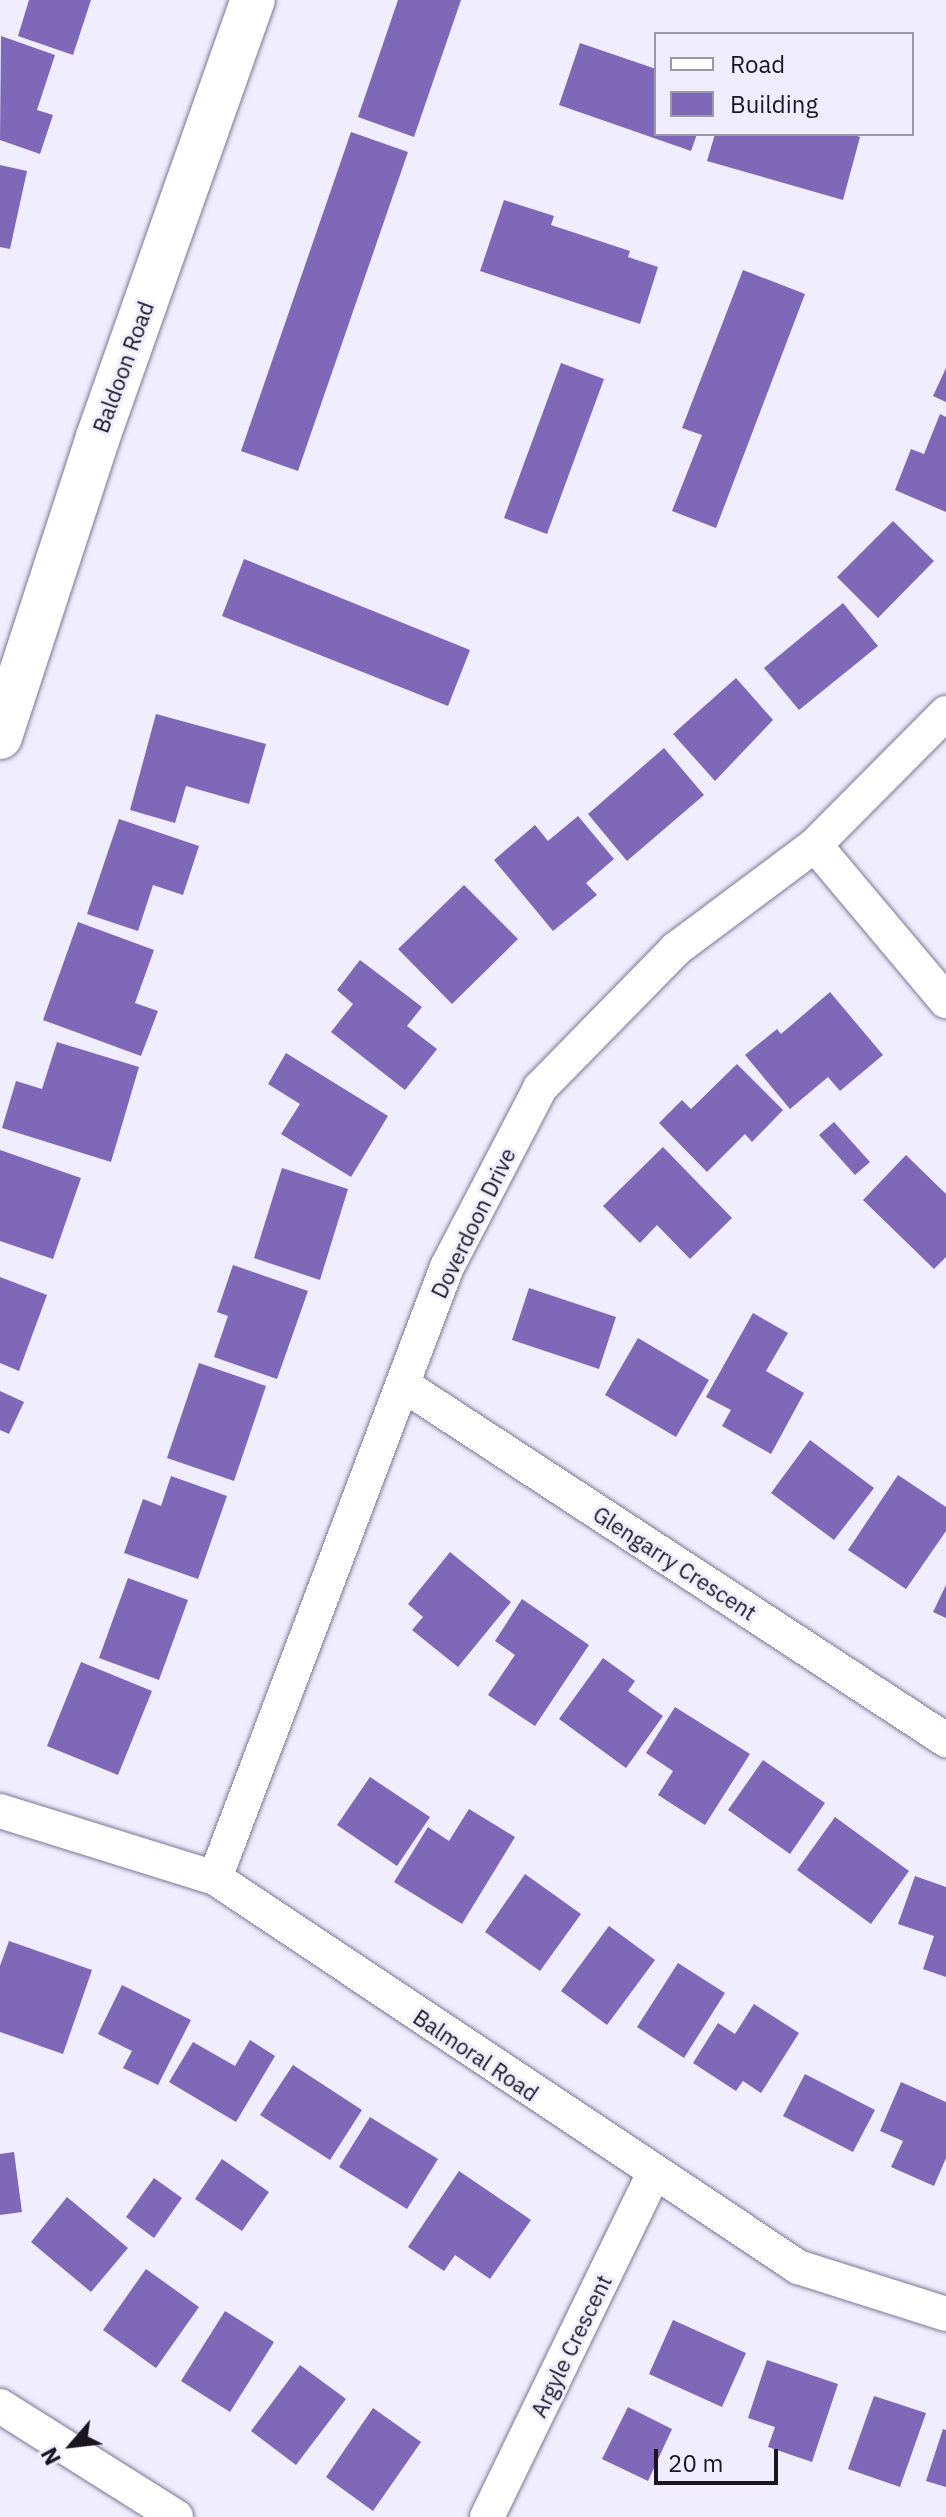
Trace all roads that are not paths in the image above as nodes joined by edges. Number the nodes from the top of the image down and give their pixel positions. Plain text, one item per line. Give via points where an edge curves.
1 (253, 0) edge
2 (946, 713) edge
3 (0, 737) edge
4 (815, 845) junction
5 (946, 1001) edge
6 (405, 1386) junction
7 (946, 1740) edge
8 (0, 1811) edge
9 (215, 1878) junction
10 (653, 2175) junction
11 (946, 2314) edge
12 (0, 2406) edge
13 (176, 2517) edge
14 (487, 2517) edge

1 - 3 street, Baldoon Road via 98,437
2 - 4 street, Doverdoon Drive
4 - 5 street
4 - 6 street, Doverdoon Drive via 676,949 540,1088 447,1267
6 - 7 street, Glengarry Crescent
6 - 9 street, Doverdoon Drive
8 - 9 street, Balmoral Road
9 - 10 street, Balmoral Road
10 - 11 street, Balmoral Road via 798,2267
10 - 14 street, Argyle Crescent
12 - 13 street

